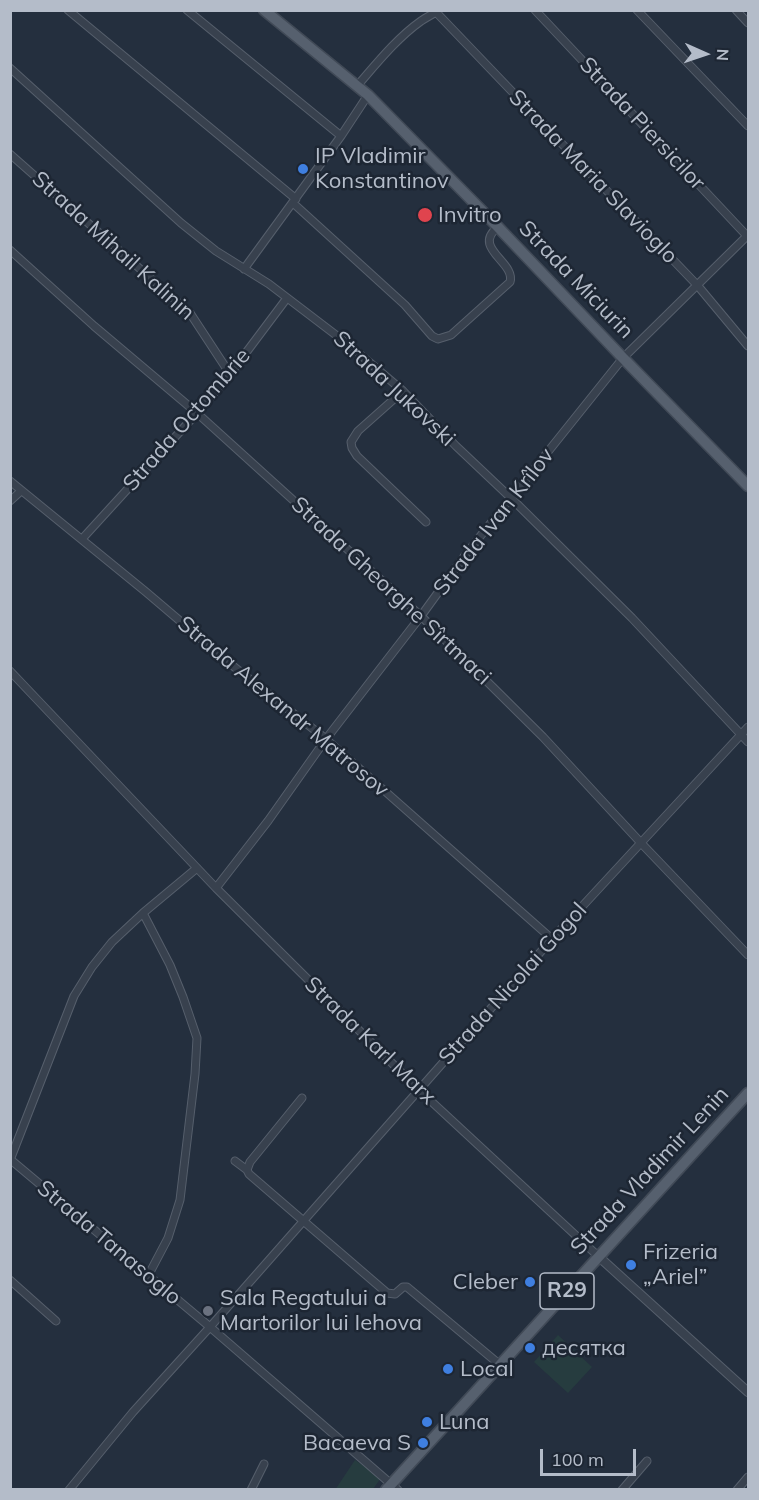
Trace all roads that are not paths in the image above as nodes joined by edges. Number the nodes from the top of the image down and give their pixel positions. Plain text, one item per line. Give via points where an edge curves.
1 (68, 10) edge
2 (187, 10) edge
3 (264, 10) edge
4 (535, 10) edge
5 (637, 10) edge
6 (736, 10) edge
7 (436, 11) edge
8 (748, 23) edge
9 (10, 68) edge
10 (357, 86) junction
11 (368, 95) junction
12 (748, 126) edge
13 (340, 136) junction
14 (10, 154) edge
15 (294, 201) junction
16 (498, 227) junction
17 (748, 236) edge
18 (10, 250) edge
19 (244, 269) junction
20 (698, 286) junction
21 (287, 298) junction
22 (748, 346) edge
23 (624, 358) junction
24 (230, 374) junction
25 (403, 391) junction
26 (198, 413) junction
27 (10, 481) edge
28 (748, 486) edge
29 (21, 491) junction
30 (512, 499) junction
31 (10, 501) edge
32 (426, 522) dead end
33 (82, 539) junction
34 (421, 616) junction
35 (10, 671) edge
36 (748, 727) edge
37 (741, 734) junction
38 (326, 739) junction
39 (748, 742) edge
40 (641, 843) junction
41 (197, 868) junction
42 (216, 888) junction
43 (143, 913) junction
44 (552, 939) junction
45 (748, 955) edge
46 (419, 1090) junction
47 (748, 1092) edge
48 (302, 1098) dead end
49 (11, 1160) edge
50 (235, 1161) dead end
51 (247, 1170) junction
52 (303, 1221) junction
53 (598, 1256) junction
54 (148, 1276) junction
55 (10, 1280) edge
56 (56, 1321) dead end
57 (210, 1328) junction
58 (499, 1364) junction
59 (748, 1392) edge
60 (647, 1461) dead end
61 (264, 1464) dead end
62 (748, 1477) edge
63 (392, 1487) edge
64 (69, 1490) edge
65 (251, 1490) edge
66 (622, 1490) edge
67 (737, 1490) edge

1 - 15 street
2 - 13 street
3 - 10 main road, Strada Miciurin
4 - 17 street, Strada Piersicilor
5 - 12 street
6 - 8 street
7 - 10 street via 411,28
7 - 20 street, Strada Maria Slavioglo
9 - 19 street, Strada Jukovski via 181,223
10 - 11 main road, Strada Miciurin
11 - 13 street
11 - 16 main road, Strada Miciurin
13 - 15 street
14 - 24 street, Strada Mihail Kalinin via 190,313
15 - 16 street via 438,339 451,335 510,282 510,273 490,245 489,237
15 - 19 street
16 - 23 main road, Strada Miciurin
17 - 20 street, Strada Ivan Krîlov
18 - 26 street, Strada Gheorghe Sîrtmaci
19 - 21 street, Strada Jukovski
20 - 22 street, Strada Maria Slavioglo
20 - 23 street, Strada Ivan Krîlov
21 - 24 street, Strada Octombrie
21 - 25 street, Strada Jukovski
23 - 28 main road, Strada Miciurin
23 - 30 street, Strada Ivan Krîlov
24 - 26 street, Strada Octombrie
25 - 30 street, Strada Jukovski
25 - 32 street via 358,431 352,448
26 - 33 street, Strada Octombrie
26 - 34 street, Strada Gheorghe Sîrtmaci
27 - 29 street, Strada Alexandr Matrosov
29 - 31 street
29 - 33 street, Strada Alexandr Matrosov
30 - 34 street, Strada Ivan Krîlov
30 - 37 street, Strada Jukovski
33 - 38 street, Strada Alexandr Matrosov
34 - 38 street, Strada Ivan Krîlov
34 - 40 street, Strada Gheorghe Sîrtmaci via 543,737
35 - 41 street, Strada Karl Marx
36 - 37 street, Strada Nicolai Gogol
37 - 39 street, Strada Jukovski
37 - 40 street, Strada Nicolai Gogol
38 - 42 street, Strada Ivan Krîlov
38 - 44 street, Strada Alexandr Matrosov
40 - 44 street, Strada Nicolai Gogol
40 - 45 street, Strada Gheorghe Sîrtmaci
41 - 42 street, Strada Karl Marx
41 - 43 street
42 - 46 street, Strada Karl Marx
43 - 49 street via 112,942 74,996
43 - 54 street via 170,965 197,1038 180,1200 168,1238
44 - 46 street, Strada Nicolai Gogol
46 - 52 street, Strada Nicolai Gogol
46 - 53 street, Strada Karl Marx
47 - 53 main road, Strada Vladimir Lenin / R29
48 - 51 street
49 - 54 street, Strada Tanasoglo
50 - 51 street
51 - 52 street
52 - 57 street, Strada Nicolai Gogol
52 - 58 street via 387,1293 395,1294 407,1287
53 - 58 main road, Strada Vladimir Lenin / R29
53 - 59 street, Strada Karl Marx
54 - 57 street, Strada Tanasoglo
55 - 56 street
57 - 63 street, Strada Tanasoglo
57 - 64 street, Strada Nicolai Gogol
58 - 63 main road, Strada Vladimir Lenin / R29
60 - 66 street
61 - 65 street
62 - 67 street

